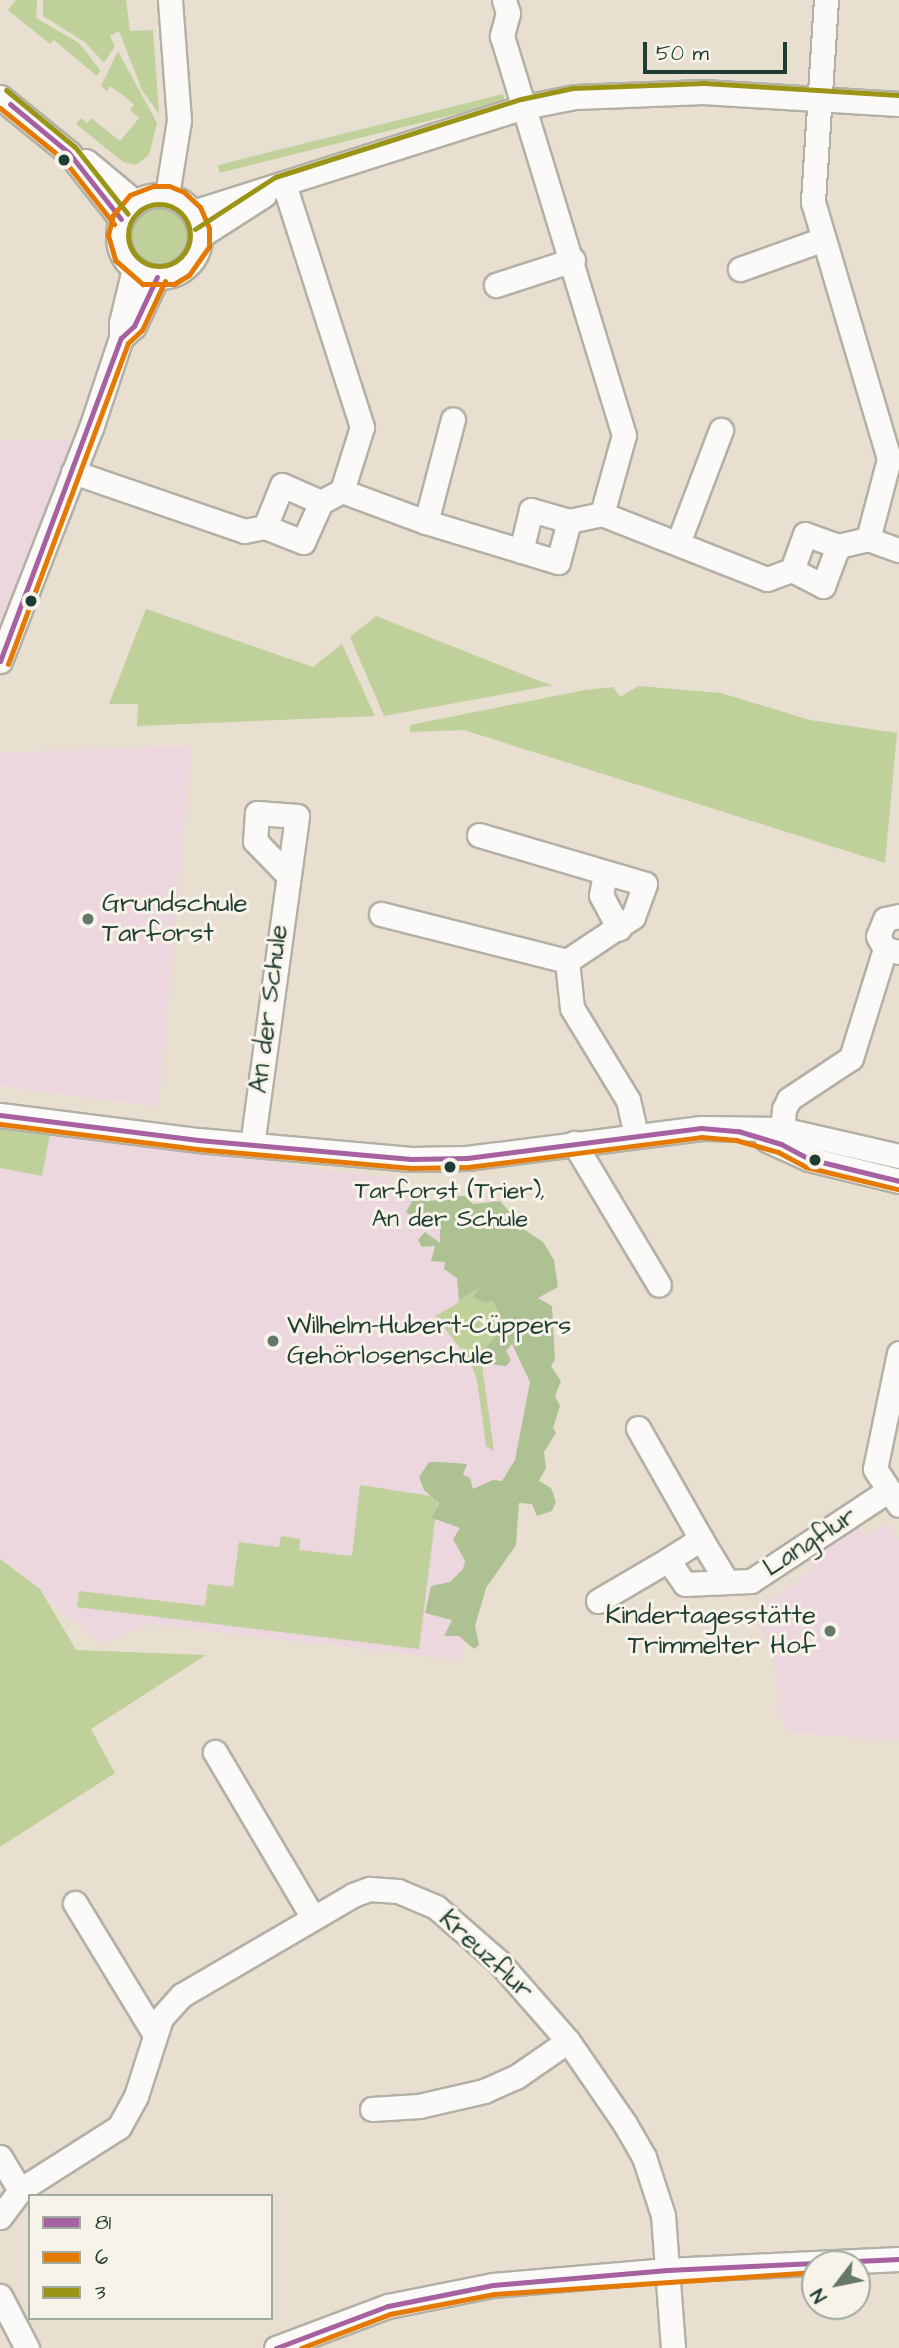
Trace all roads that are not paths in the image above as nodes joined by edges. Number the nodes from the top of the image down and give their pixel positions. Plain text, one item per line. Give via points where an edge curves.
1 (170, 0) edge
2 (504, 0) edge
3 (826, 0) edge
4 (0, 96) edge
5 (820, 99) junction
6 (899, 104) edge
7 (524, 107) junction
8 (281, 185) junction
9 (167, 195) junction
10 (128, 210) junction
11 (193, 212) junction
12 (200, 236) junction
13 (821, 240) junction
14 (573, 260) junction
15 (134, 269) junction
16 (740, 270) dead end
17 (157, 277) junction
18 (496, 285) dead end
19 (121, 338) junction
20 (453, 419) dead end
21 (721, 430) dead end
22 (73, 472) junction
23 (342, 491) junction
24 (321, 502) junction
25 (602, 514) junction
26 (569, 521) junction
27 (426, 522) junction
28 (265, 527) junction
29 (868, 539) junction
30 (678, 542) junction
31 (838, 546) junction
32 (899, 550) edge
33 (521, 551) junction
34 (792, 570) junction
35 (0, 661) edge
36 (479, 835) dead end
37 (286, 873) dead end
38 (606, 873) junction
39 (381, 914) dead end
40 (899, 916) edge
41 (619, 929) junction
42 (892, 950) edge
43 (567, 961) junction
44 (0, 1115) edge
45 (636, 1135) junction
46 (781, 1137) junction
47 (574, 1143) junction
48 (252, 1145) junction
49 (899, 1156) edge
50 (899, 1181) edge
51 (659, 1285) dead end
52 (899, 1353) edge
53 (638, 1428) dead end
54 (894, 1497) edge
55 (701, 1539) junction
56 (668, 1560) junction
57 (727, 1582) junction
58 (598, 1601) dead end
59 (215, 1752) dead end
60 (75, 1903) dead end
61 (312, 1916) junction
62 (154, 2032) junction
63 (568, 2041) junction
64 (372, 2109) dead end
65 (0, 2157) edge
66 (20, 2190) junction
67 (0, 2217) edge
68 (899, 2259) edge
69 (667, 2270) junction
70 (0, 2296) edge
71 (27, 2348) edge
72 (276, 2348) edge
73 (673, 2348) edge

1 - 9 street via 179,120
2 - 7 street via 508,13 502,36
3 - 5 street
4 - 10 street
5 - 6 street
5 - 7 street via 609,92
5 - 13 street via 813,202
7 - 8 street
7 - 14 street
8 - 11 street
8 - 12 street
8 - 23 street via 362,427
9 - 10 street
9 - 11 street
10 - 15 street via 117,237 122,255
11 - 12 street
12 - 17 street via 194,258 184,268
13 - 16 street
13 - 29 street via 889,459
14 - 18 street
14 - 25 street via 624,435
15 - 17 street
15 - 19 street
17 - 19 street via 134,326
19 - 22 street
20 - 27 street
21 - 30 street
22 - 28 street via 244,531
22 - 35 street
23 - 24 street
23 - 27 street
24 - 28 street via 303,542
24 - 28 street via 282,485
25 - 26 street
25 - 30 street
26 - 33 street via 558,562
26 - 33 street via 531,510
27 - 33 street
29 - 31 street
29 - 32 street
30 - 34 street via 766,579
31 - 34 street via 805,534
31 - 34 street via 823,586
36 - 38 street
37 - 48 street, An der Schule
38 - 41 street via 601,895
38 - 41 street via 645,884 634,918
39 - 43 street
40 - 42 street via 881,924 878,936
41 - 43 street
42 - 46 street via 851,1058 789,1099
43 - 45 street via 572,1008 628,1100
44 - 48 street
45 - 46 street via 701,1128
45 - 47 street
46 - 49 street
46 - 50 street via 809,1159
47 - 48 street via 442,1159
47 - 51 street
52 - 54 street, Langflur via 875,1469
53 - 55 street, Langflur
54 - 57 street, Langflur via 751,1581
55 - 56 street
55 - 57 street, Langflur
56 - 57 street, Langflur via 685,1584
56 - 58 street
59 - 61 street
60 - 62 street
61 - 62 street, Kreuzflur via 182,1995
61 - 63 street, Kreuzflur via 369,1889 398,1891 436,1907 491,1954
62 - 66 street, Kreuzflur via 136,2096 119,2127
63 - 64 street via 516,2077 484,2091 419,2106
63 - 69 street, Kreuzflur via 604,2089 644,2157 663,2215
65 - 66 street
66 - 67 street, Kreuzflur
68 - 69 street
69 - 72 street via 536,2280 430,2295 369,2311
69 - 73 street, Kreuzflur
70 - 71 street

